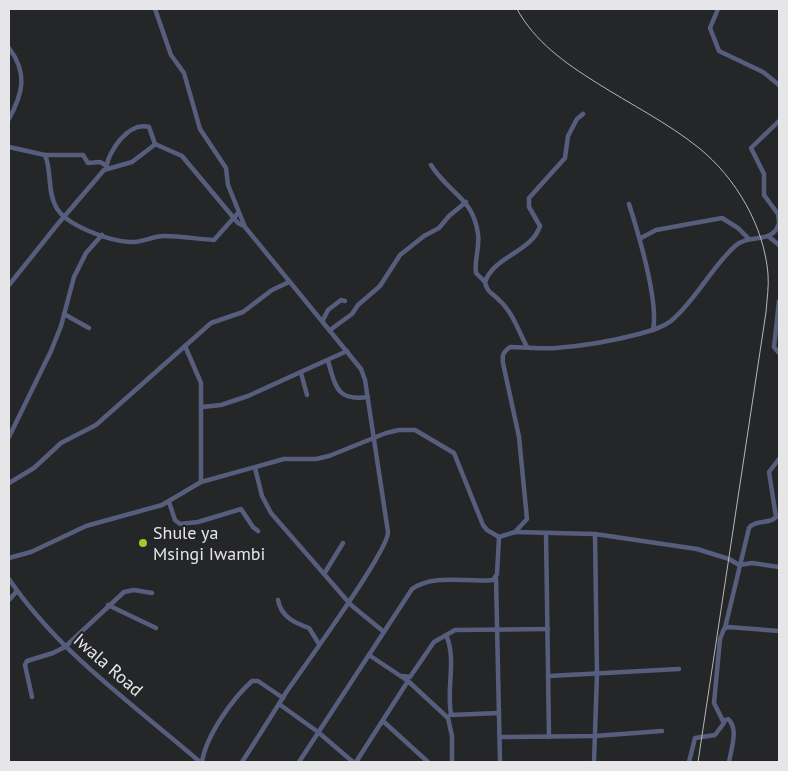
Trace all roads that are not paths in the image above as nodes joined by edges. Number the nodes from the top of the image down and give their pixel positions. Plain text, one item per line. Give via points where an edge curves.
1 (155, 9) edge
2 (718, 9) edge
3 (9, 48) edge
4 (779, 85) edge
5 (583, 114) dead end
6 (9, 119) edge
7 (779, 121) edge
8 (155, 144) junction
9 (9, 147) edge
10 (45, 155) junction
11 (431, 164) dead end
12 (106, 167) junction
13 (466, 202) junction
14 (629, 204) dead end
15 (236, 215) junction
16 (64, 217) junction
17 (779, 222) edge
18 (102, 235) junction
19 (768, 236) junction
20 (641, 238) junction
21 (749, 239) junction
22 (779, 245) edge
23 (288, 282) junction
24 (485, 282) junction
25 (9, 285) edge
26 (345, 301) dead end
27 (779, 301) edge
28 (64, 314) junction
29 (778, 316) edge
30 (323, 320) junction
31 (89, 328) dead end
32 (330, 330) junction
33 (652, 330) junction
34 (185, 346) junction
35 (527, 347) junction
36 (347, 351) junction
37 (779, 353) edge
38 (328, 361) junction
39 (302, 373) junction
40 (307, 395) dead end
41 (368, 397) junction
42 (202, 407) junction
43 (9, 437) edge
44 (373, 439) junction
45 (779, 459) edge
46 (255, 468) junction
47 (201, 482) junction
48 (9, 483) edge
49 (777, 499) edge
50 (169, 502) junction
51 (258, 531) dead end
52 (515, 532) junction
53 (546, 533) junction
54 (595, 534) junction
55 (499, 537) junction
56 (343, 544) dead end
57 (9, 558) edge
58 (739, 565) junction
59 (779, 567) edge
60 (324, 574) junction
61 (496, 578) junction
62 (9, 579) edge
63 (17, 591) junction
64 (152, 593) dead end
65 (9, 600) edge
66 (278, 600) dead end
67 (348, 601) junction
68 (108, 605) junction
69 (156, 628) dead end
70 (498, 628) junction
71 (725, 628) junction
72 (548, 630) junction
73 (779, 631) edge
74 (384, 632) junction
75 (446, 635) junction
76 (319, 644) junction
77 (64, 647) junction
78 (369, 655) junction
79 (679, 669) dead end
80 (597, 674) junction
81 (402, 676) junction
82 (548, 676) junction
83 (408, 681) junction
84 (32, 697) dead end
85 (283, 698) junction
86 (279, 704) junction
87 (499, 713) junction
88 (449, 715) junction
89 (723, 721) junction
90 (384, 722) junction
91 (662, 731) dead end
92 (318, 732) junction
93 (595, 736) junction
94 (500, 737) junction
95 (549, 737) junction
96 (201, 762) edge
97 (242, 762) edge
98 (299, 762) edge
99 (355, 762) edge
100 (428, 762) edge
101 (452, 762) edge
102 (500, 762) edge
103 (594, 762) edge
104 (689, 762) edge
105 (729, 762) edge

1 - 15 street via 171,54 184,73 200,129 226,168
2 - 4 street via 710,28 720,51 762,72
3 - 6 street via 18,61 21,74 20,94
5 - 24 street via 568,136 565,158 529,198 529,207 540,226 536,234 496,267
7 - 17 street via 753,144 751,150 764,174 764,195 778,214
8 - 12 street via 132,162
8 - 12 street via 149,127 141,127 118,140
8 - 15 street via 182,156
9 - 10 street
10 - 12 street via 83,155 88,163 100,162
10 - 16 street via 52,199
11 - 13 street via 441,180
12 - 16 street
13 - 24 street via 472,210 478,233 476,273
13 - 32 street via 440,227 400,255 380,286 352,314
14 - 20 street
15 - 18 street via 214,240 157,236 131,242
15 - 23 street via 238,223 245,227
16 - 18 street
16 - 25 street
17 - 19 street via 776,230
18 - 28 street via 86,253 74,277
19 - 21 street
19 - 22 street
20 - 21 street via 656,230 722,218
20 - 33 street via 651,300
21 - 33 street via 740,242 729,253 670,322
23 - 30 street
23 - 34 street via 243,312 210,323
24 - 35 street via 488,291 505,307
26 - 30 street via 340,300 334,305
27 - 29 street
28 - 31 street
28 - 43 street via 51,351
29 - 37 street via 774,348
30 - 32 street
32 - 36 street
33 - 35 street via 585,345
34 - 42 street via 200,378
34 - 48 street via 96,425 61,444 34,468
35 - 52 street via 510,347 502,354 514,410 528,510 525,522
36 - 38 street
36 - 41 street via 363,375
38 - 39 street
38 - 41 street via 344,397
39 - 40 street
39 - 42 street via 231,402
41 - 44 street
42 - 47 street
44 - 46 street via 329,456 289,459
44 - 55 street via 389,432 413,430 450,449 487,530
44 - 67 street via 388,537 375,563
45 - 49 street via 769,470
46 - 47 street
46 - 60 street via 262,496 271,513
47 - 50 street
49 - 58 street via 776,517 772,521 750,526
50 - 51 street via 175,520 180,524 241,509
50 - 57 street via 86,526 31,552
52 - 53 street
52 - 55 street
53 - 54 street
53 - 72 street
54 - 58 street via 697,549
54 - 80 street
55 - 61 street
56 - 60 street
58 - 59 street via 752,563
58 - 71 street
60 - 67 street
61 - 70 street
61 - 74 street via 440,581 417,586 406,597
62 - 63 street, Iwala Road
63 - 65 street
63 - 77 street, Iwala Road
64 - 68 street via 128,590
66 - 76 street via 288,618 308,628
67 - 74 street
67 - 76 street
68 - 69 street
68 - 77 street
70 - 72 street
70 - 75 street via 457,629
70 - 87 street
71 - 73 street
71 - 89 street via 720,639 714,703
72 - 82 street
74 - 78 street
75 - 81 street via 434,642 412,675 408,678
75 - 88 street via 451,651
76 - 85 street
77 - 84 street via 25,663
77 - 96 street, Iwala Road
78 - 81 street
78 - 92 street
79 - 80 street
80 - 82 street
80 - 93 street
81 - 83 street
82 - 95 street
83 - 88 street
83 - 90 street
85 - 86 street
85 - 96 street via 258,681 252,682 238,694 205,747
86 - 92 street
86 - 97 street
87 - 88 street
87 - 94 street
88 - 101 street
89 - 104 street via 722,728 715,735 695,738
89 - 105 street via 730,720 732,724
90 - 99 street
90 - 100 street
91 - 93 street
92 - 98 street
92 - 99 street
93 - 95 street
93 - 103 street
94 - 95 street
94 - 102 street

